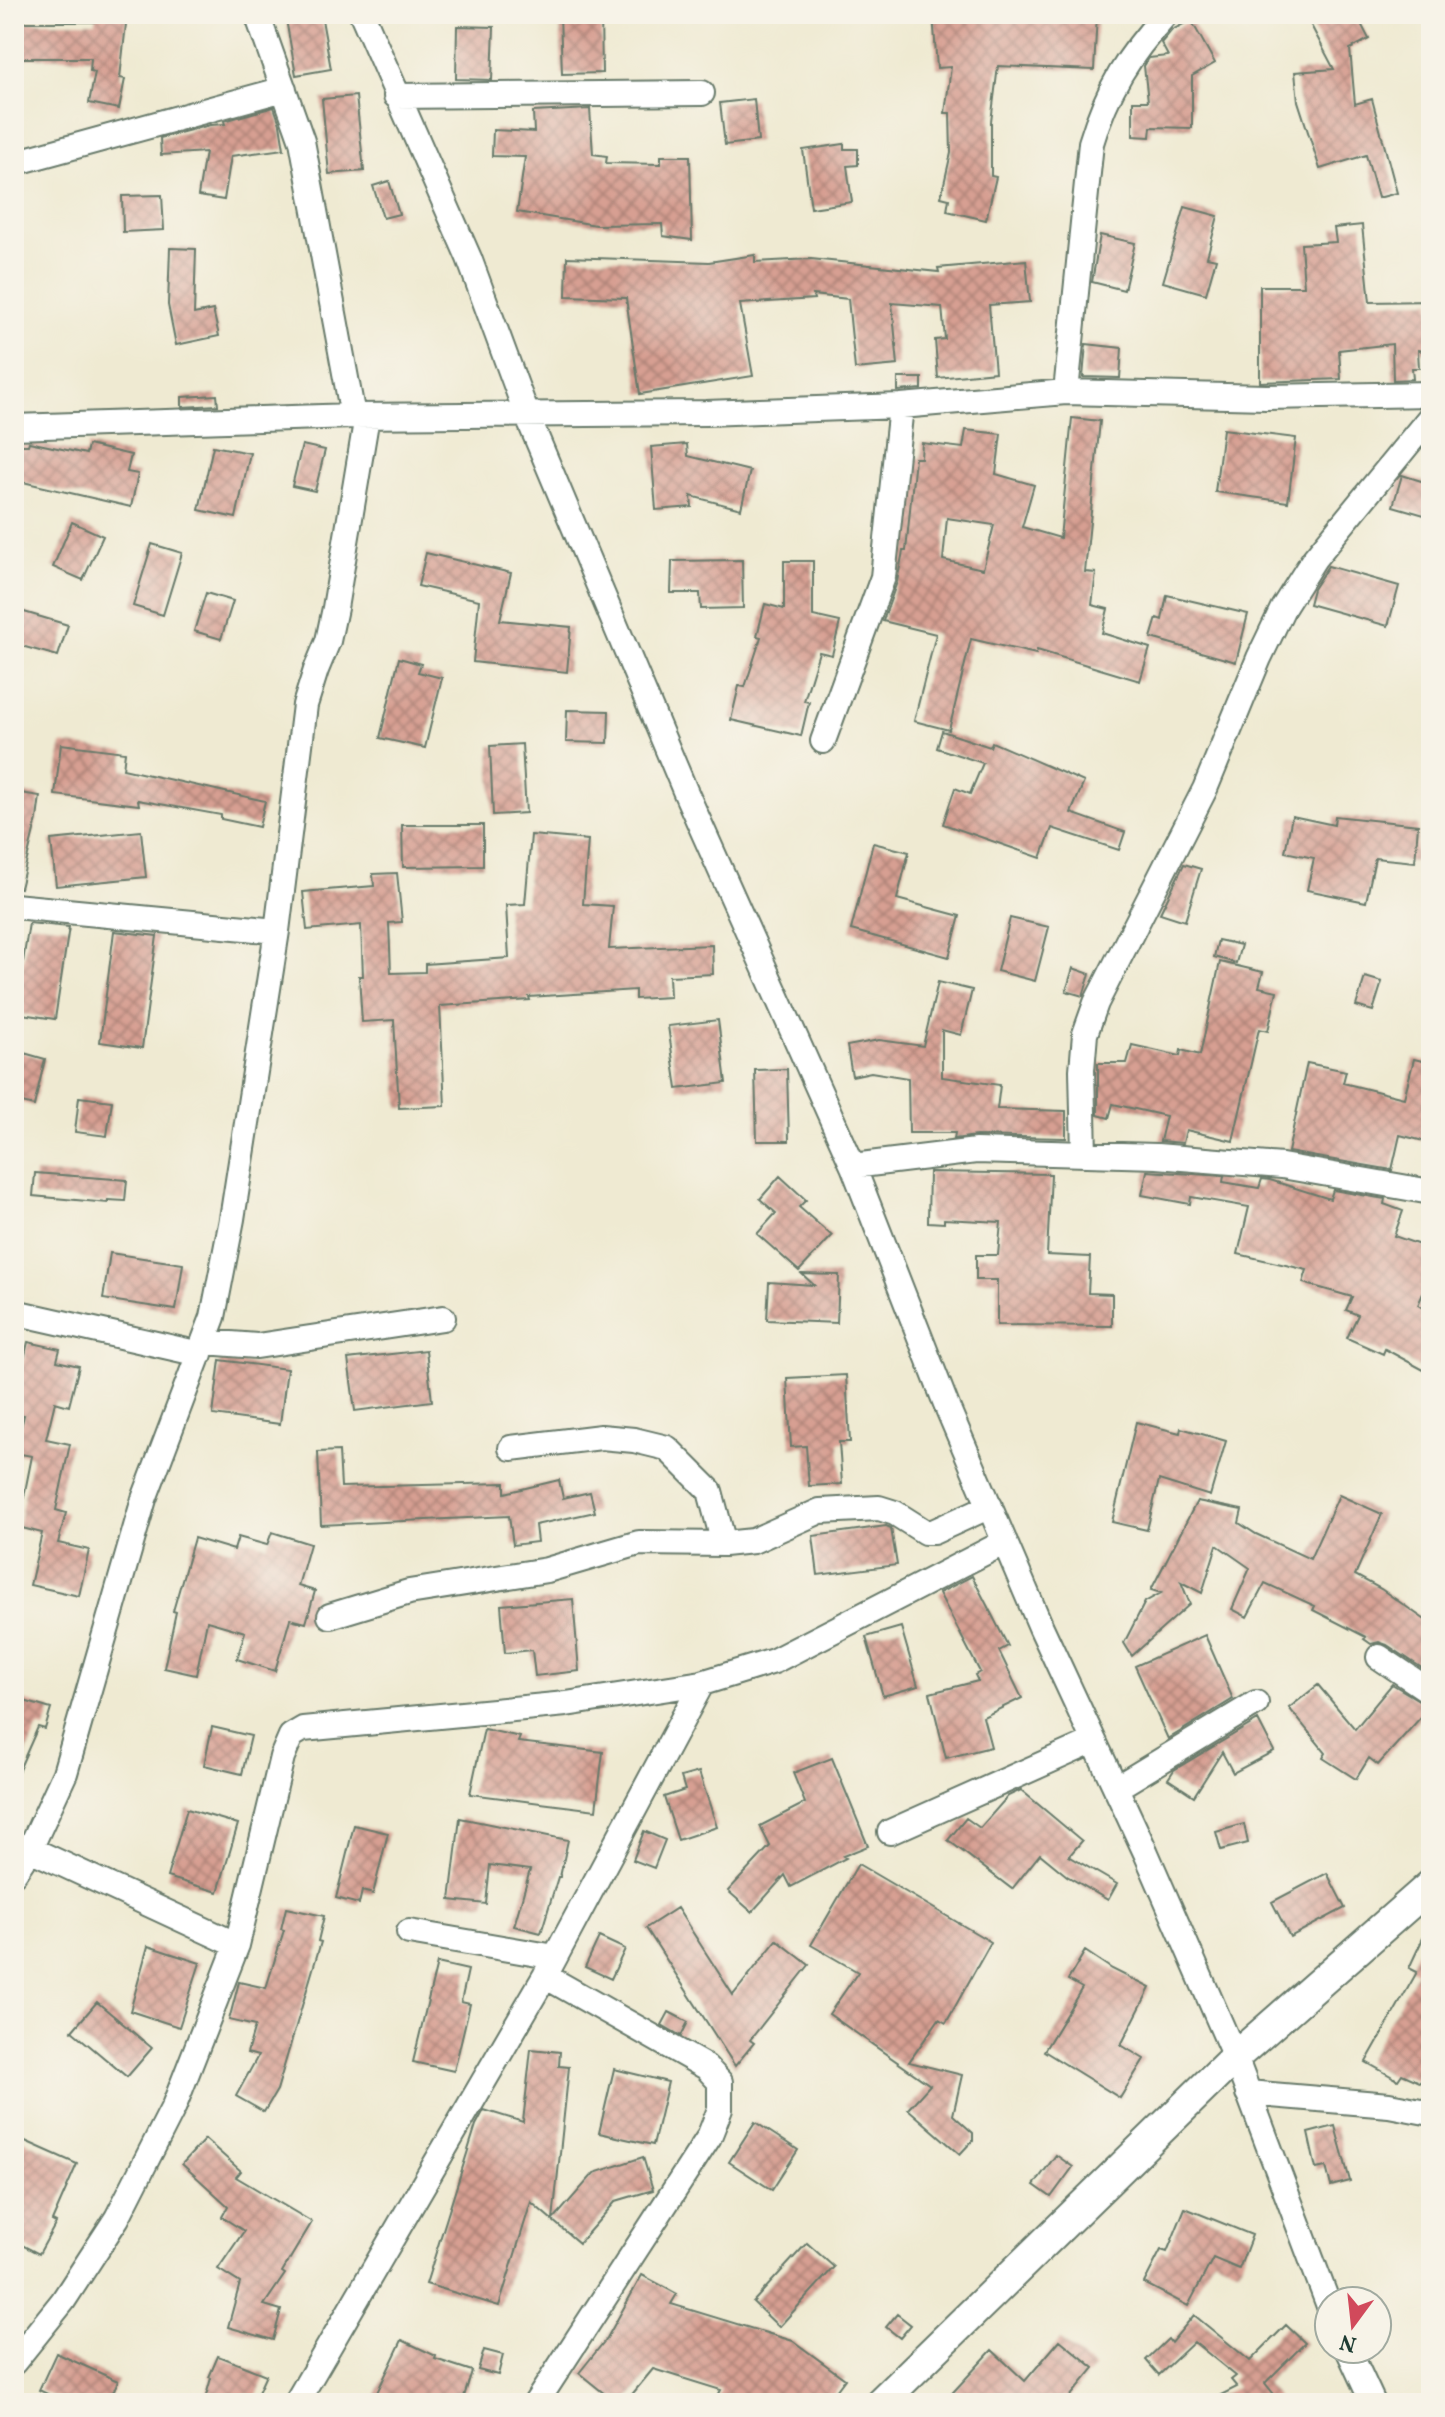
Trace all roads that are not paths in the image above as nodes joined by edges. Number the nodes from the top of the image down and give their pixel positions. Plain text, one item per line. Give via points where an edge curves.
1 (257, 14) edge
2 (362, 14) edge
3 (1166, 14) edge
4 (284, 89) junction
5 (702, 93) dead end
6 (396, 96) junction
7 (14, 163) edge
8 (1066, 392) junction
9 (1431, 394) edge
10 (901, 406) junction
11 (527, 415) junction
12 (360, 416) junction
13 (1431, 416) edge
14 (14, 427) edge
15 (823, 741) dead end
16 (14, 906) edge
17 (277, 931) junction
18 (1084, 1154) junction
19 (853, 1166) junction
20 (1431, 1192) edge
21 (14, 1312) edge
22 (443, 1318) dead end
23 (202, 1348) junction
24 (511, 1448) dead end
25 (990, 1506) junction
26 (1005, 1542) junction
27 (724, 1544) junction
28 (330, 1616) dead end
29 (1379, 1657) dead end
30 (702, 1683) junction
31 (1431, 1692) edge
32 (1256, 1703) dead end
33 (1094, 1741) junction
34 (1116, 1788) junction
35 (890, 1832) dead end
36 (30, 1849) junction
37 (14, 1873) edge
38 (1431, 1885) edge
39 (409, 1932) dead end
40 (237, 1945) junction
41 (550, 1967) junction
42 (1235, 2057) junction
43 (1248, 2093) junction
44 (1431, 2113) edge
45 (1321, 2285) edge
46 (14, 2362) edge
47 (1355, 2365) edge
48 (298, 2402) edge
49 (536, 2403) edge
50 (880, 2403) edge
51 (1373, 2403) edge

1 - 4 street
2 - 6 street
3 - 8 street via 1115,79 1091,143
4 - 7 street
4 - 12 street via 302,141
5 - 6 street
6 - 11 street via 469,258
8 - 9 street
8 - 10 street
10 - 11 street
10 - 15 street via 883,577
11 - 12 street
11 - 19 street via 686,793
12 - 14 street
12 - 17 street via 335,608 305,705
13 - 18 street via 1314,559 1283,608 1205,789 1096,1003 1085,1034 1082,1070
16 - 17 street
17 - 23 street via 232,1219
18 - 19 street via 976,1151
18 - 20 street via 1282,1166
19 - 25 street
21 - 23 street
22 - 23 street via 257,1346
23 - 36 street via 144,1499 65,1773
24 - 27 street via 601,1437 667,1448 710,1491
25 - 26 street
25 - 27 street via 933,1532 879,1508 820,1511 753,1541
26 - 30 street via 774,1661
26 - 33 street
27 - 28 street via 639,1543 547,1570 409,1592
29 - 31 street
30 - 40 street via 566,1704 303,1729 291,1736 282,1757
30 - 41 street
32 - 34 street
33 - 34 street
33 - 35 street
34 - 42 street
36 - 37 street
36 - 40 street
38 - 42 street
39 - 41 street
40 - 46 street via 174,2106 117,2218 63,2301
41 - 48 street
41 - 49 street via 706,2067 720,2082 720,2109 709,2137
42 - 43 street
42 - 50 street
43 - 44 street
43 - 45 street
47 - 51 street

